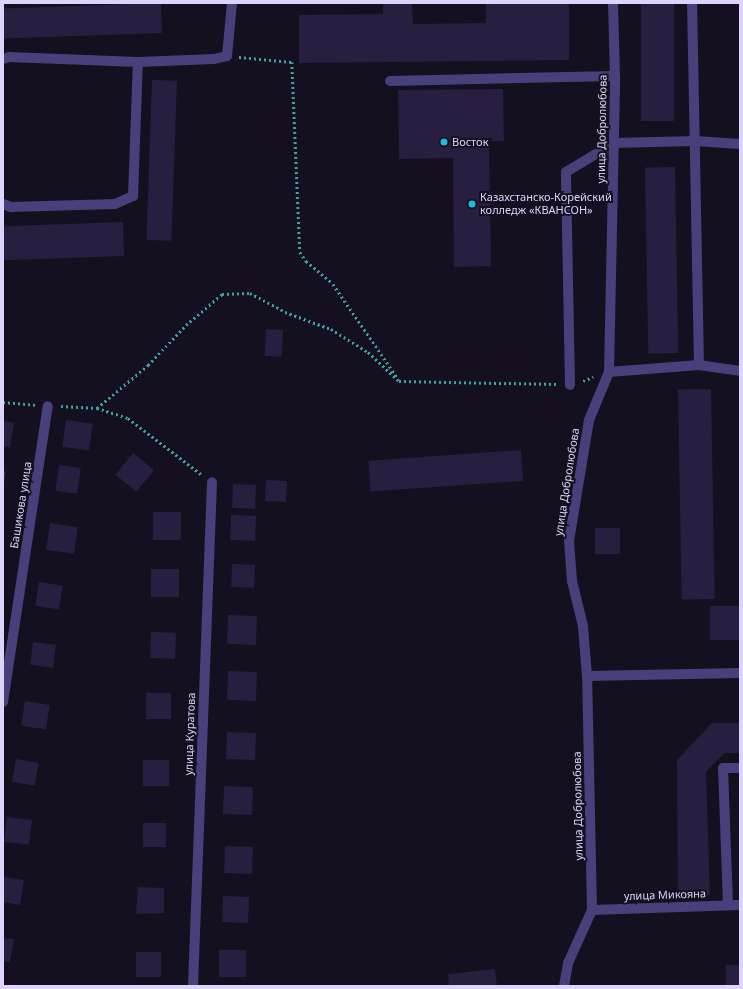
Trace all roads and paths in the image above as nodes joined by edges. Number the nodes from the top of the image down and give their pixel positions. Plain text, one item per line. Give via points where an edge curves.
1 (232, 3) edge
2 (614, 3) edge
3 (692, 3) edge
4 (227, 56) junction
5 (3, 59) edge
6 (138, 62) junction
7 (615, 76) junction
8 (390, 81) dead end
9 (696, 141) junction
10 (614, 143) junction
11 (740, 144) edge
12 (3, 204) edge
13 (699, 365) junction
14 (740, 371) edge
15 (609, 372) junction
16 (399, 381) junction
17 (570, 385) junction
18 (3, 402) edge
19 (48, 406) junction
20 (96, 408) junction
21 (212, 482) joint
22 (740, 673) edge
23 (587, 676) junction
24 (3, 702) edge
25 (740, 768) edge
26 (728, 904) junction
27 (740, 905) edge
28 (592, 910) junction
29 (193, 986) edge
30 (564, 986) edge

1 - 4 street
2 - 7 street, улица Добролюбова
3 - 9 street
4 - 6 street via 214,59
4 - 16 path via 292,62 300,252 306,261 333,284
5 - 6 street via 10,57
6 - 12 street via 133,196 115,204 10,207
7 - 8 street
7 - 10 street, улица Добролюбова
9 - 10 street
9 - 11 street
9 - 13 street
10 - 15 street, улица Добролюбова
10 - 17 street via 566,172
13 - 14 street
13 - 15 street
15 - 17 path
15 - 23 street, улица Добролюбова via 589,420 569,541 572,581 583,626
16 - 17 path
16 - 20 path via 368,352 332,329 285,312 250,293 222,294 186,325 148,365
18 - 19 path
19 - 20 path
19 - 24 street, Башикова улица
20 - 21 path via 128,418
21 - 29 street, улица Куратова
22 - 23 street
23 - 28 street, улица Добролюбова
25 - 26 street via 723,768
26 - 27 street, улица Микояна
26 - 28 street, улица Микояна
28 - 30 street, улица Добролюбова via 568,963

